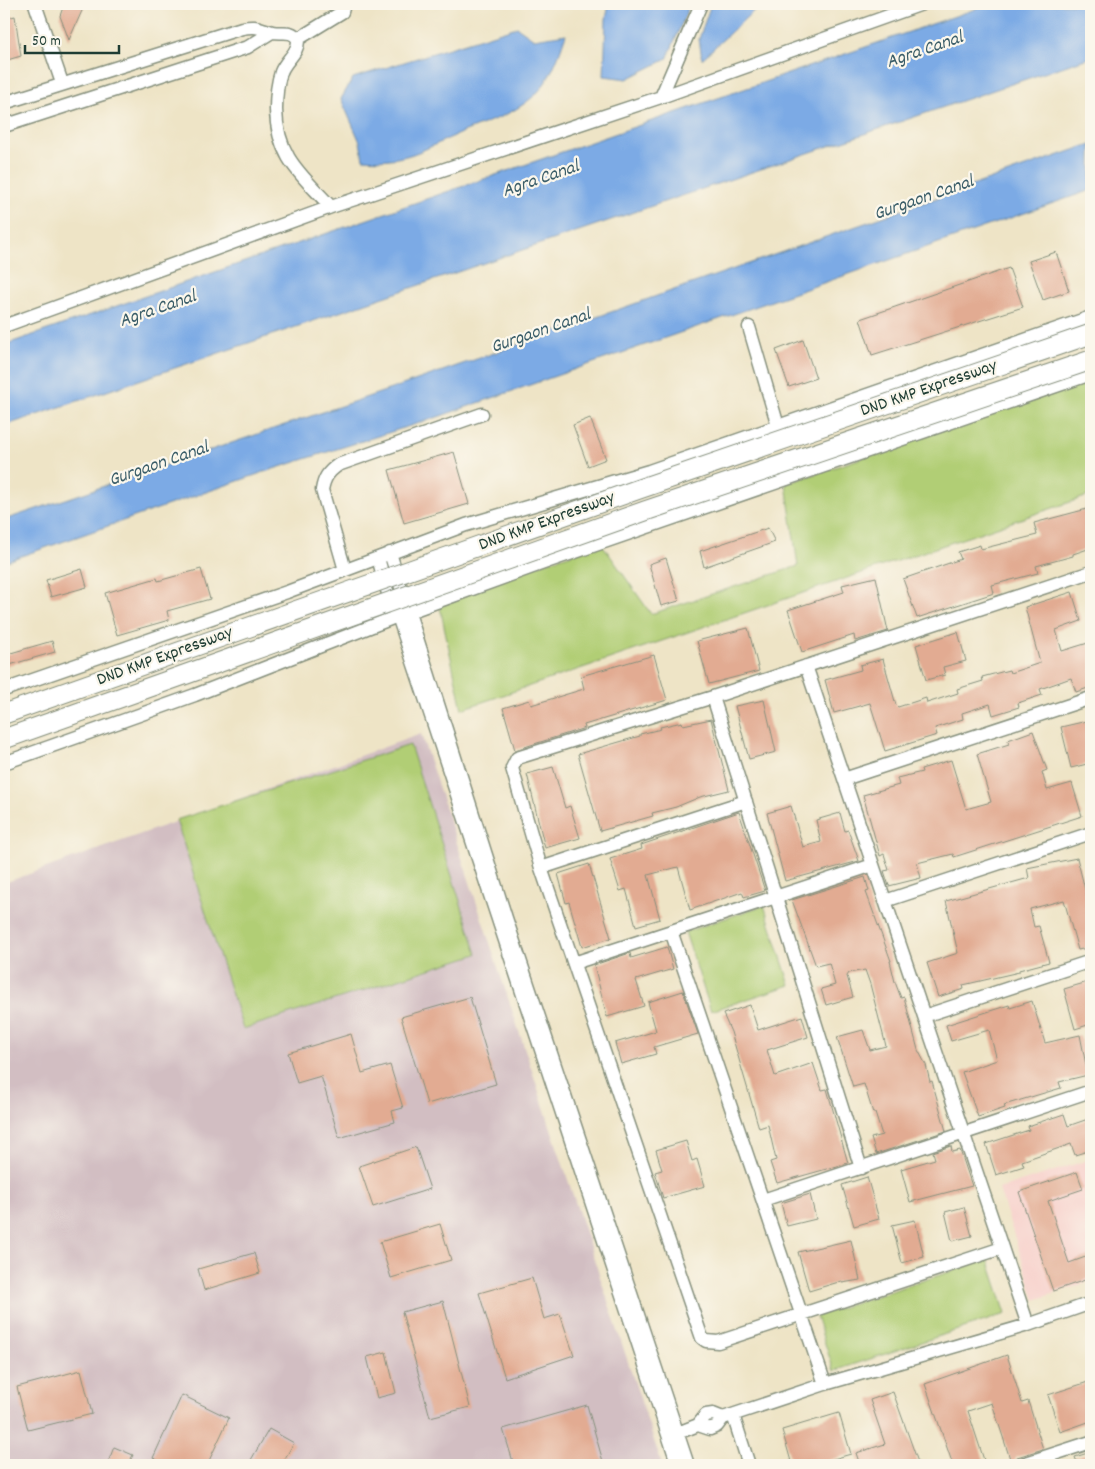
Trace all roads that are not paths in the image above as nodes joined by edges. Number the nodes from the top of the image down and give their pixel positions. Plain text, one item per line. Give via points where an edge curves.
1 (35, 4) edge
2 (344, 4) edge
3 (701, 4) edge
4 (922, 4) edge
5 (272, 32) junction
6 (298, 39) junction
7 (62, 83) junction
8 (661, 97) junction
9 (4, 103) edge
10 (4, 126) edge
11 (331, 207) junction
12 (1091, 317) edge
13 (4, 326) edge
14 (749, 326) dead end
15 (1091, 334) edge
16 (1091, 360) edge
17 (1091, 374) edge
18 (482, 414) dead end
19 (778, 426) junction
20 (384, 556) junction
21 (345, 570) junction
22 (1091, 572) edge
23 (403, 614) junction
24 (806, 666) junction
25 (4, 690) edge
26 (713, 697) junction
27 (1091, 698) edge
28 (4, 714) edge
29 (4, 739) edge
30 (4, 763) edge
31 (844, 779) junction
32 (746, 801) junction
33 (1091, 833) edge
34 (873, 865) junction
35 (541, 868) junction
36 (776, 897) junction
37 (885, 901) junction
38 (671, 931) junction
39 (1091, 961) edge
40 (574, 963) junction
41 (924, 1016) junction
42 (1091, 1091) edge
43 (963, 1134) junction
44 (861, 1168) junction
45 (763, 1200) junction
46 (1002, 1248) junction
47 (1091, 1303) edge
48 (802, 1313) junction
49 (1028, 1325) junction
50 (825, 1384) junction
51 (728, 1416) junction
52 (673, 1435) junction
53 (1091, 1442) edge
54 (678, 1465) edge
55 (688, 1465) edge
56 (749, 1465) edge
57 (1020, 1465) edge

1 - 7 street
2 - 6 street via 342,12
3 - 8 street
4 - 8 street
5 - 6 street via 289,32
5 - 7 street via 262,27 242,28
5 - 10 street via 248,47
6 - 11 street via 298,46 281,72 276,123 286,157
7 - 9 street
8 - 11 street
11 - 13 street
12 - 19 street
14 - 19 street
15 - 28 highway, DND KMP Expressway, bridge via 630,492
16 - 29 highway, DND KMP Expressway, bridge via 645,511
17 - 23 street
18 - 21 street via 329,471 322,490
19 - 20 street via 649,471 466,525
20 - 21 street
20 - 23 street
21 - 25 street
22 - 24 street
23 - 30 street via 196,695
23 - 52 street via 506,918
24 - 26 street
24 - 31 street
26 - 32 street
26 - 35 street via 517,758 513,762 512,774
27 - 31 street
31 - 34 street
32 - 35 street
32 - 36 street
33 - 37 street
34 - 36 street
34 - 37 street
35 - 40 street
36 - 38 street
36 - 44 street
37 - 41 street
38 - 40 street
38 - 45 street
39 - 41 street
40 - 48 street via 702,1338 718,1342
41 - 43 street
42 - 43 street
43 - 44 street
43 - 46 street
44 - 45 street
45 - 48 street
46 - 48 street
46 - 49 street
47 - 49 street
48 - 50 street
49 - 50 street
50 - 51 street
51 - 52 street via 710,1429 698,1425
51 - 56 street
52 - 54 street
52 - 55 street
53 - 57 street

